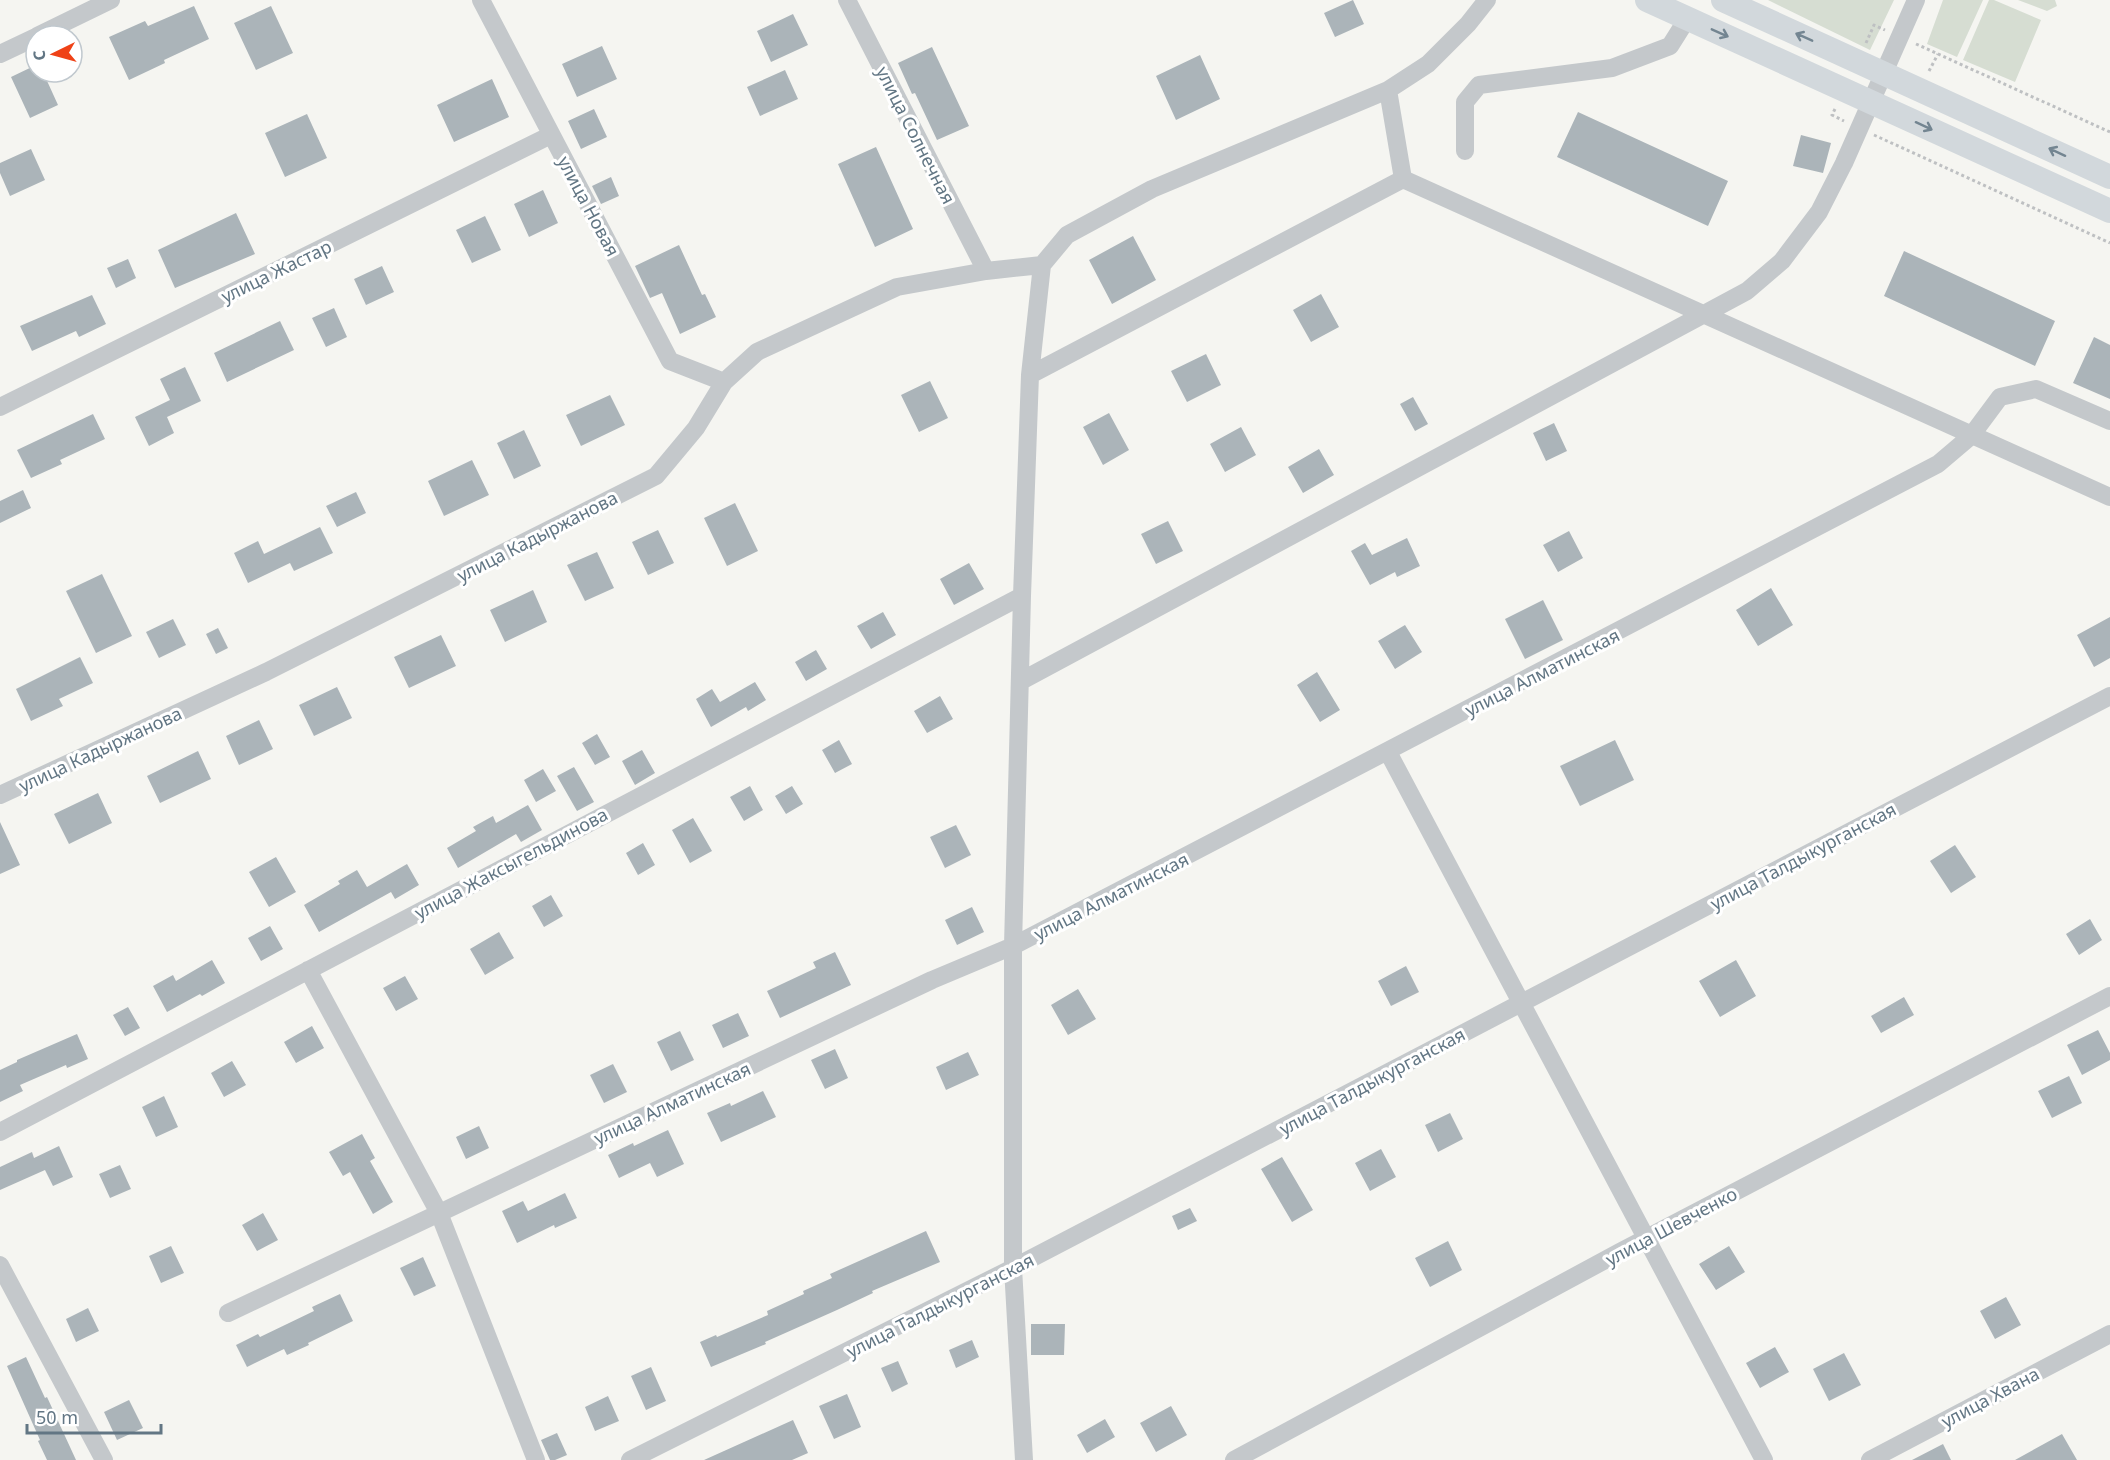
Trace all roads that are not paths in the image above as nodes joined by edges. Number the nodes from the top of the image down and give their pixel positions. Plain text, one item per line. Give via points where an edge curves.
1 (111, 0) edge
2 (481, 0) edge
3 (847, 0) edge
4 (1487, 0) edge
5 (1647, 0) edge
6 (1723, 0) edge
7 (1916, 0) edge
8 (1687, 19) junction
9 (62, 24) edge
10 (24, 42) edge
11 (0, 54) edge
12 (1884, 73) junction
13 (1388, 90) junction
14 (1871, 101) junction
15 (552, 135) junction
16 (1465, 151) dead end
17 (2110, 177) edge
18 (1403, 178) junction
19 (2110, 211) edge
20 (1042, 265) junction
21 (986, 271) junction
22 (1704, 315) junction
23 (1030, 375) junction
24 (724, 382) junction
25 (0, 407) edge
26 (2110, 421) edge
27 (1971, 436) junction
28 (2110, 497) edge
29 (1022, 596) junction
30 (1021, 681) junction
31 (2110, 696) edge
32 (1388, 752) junction
33 (0, 795) edge
34 (1013, 946) junction
35 (308, 970) junction
36 (2110, 996) edge
37 (1522, 1002) junction
38 (0, 1132) edge
39 (439, 1213) junction
40 (1648, 1238) junction
41 (0, 1264) edge
42 (1013, 1268) junction
43 (228, 1312) dead end
44 (2110, 1334) edge
45 (104, 1460) edge
46 (536, 1460) edge
47 (630, 1460) edge
48 (1024, 1460) edge
49 (1234, 1460) edge
50 (1764, 1460) edge
51 (1870, 1460) edge

1 - 9 street
2 - 15 street, улица Новая
3 - 21 street, улица Солнечная
4 - 13 street via 1428,64
5 - 8 main road
12 -> 6 main road
7 - 12 street
8 -> 14 main road
8 - 16 street via 1670,46 1612,68 1479,85 1465,102
10 - 11 street
12 - 14 street
17 -> 12 main road
13 - 18 street
13 - 20 street via 1152,189 1067,235
14 -> 19 main road
14 - 22 street via 1819,213 1782,261 1747,291
15 - 24 street, улица Новая via 670,361
15 - 25 street, улица Жастар
18 - 22 street
18 - 23 street
20 - 21 street, улица Кадыржанова
20 - 23 street
21 - 24 street, улица Кадыржанова via 897,287 758,352
22 - 27 street
22 - 30 street
23 - 29 street
24 - 33 street, улица Кадыржанова via 696,428 656,476 266,672
26 - 27 street, улица Алматинская via 2036,388 2000,397
27 - 28 street
27 - 32 street, улица Алматинская via 1938,464
29 - 30 street
29 - 35 street, улица Жаксыгельдинова
30 - 34 street
31 - 37 street, улица Талдыкурганская
32 - 34 street, улица Алматинская
32 - 37 street
34 - 39 street, улица Алматинская via 932,980
34 - 42 street
35 - 38 street, улица Жаксыгельдинова
35 - 39 street
36 - 40 street, улица Шевченко
37 - 40 street
37 - 42 street, улица Талдыкурганская
39 - 43 street, улица Алматинская
39 - 46 street
40 - 49 street, улица Шевченко
40 - 50 street
41 - 45 street
42 - 47 street, улица Талдыкурганская
42 - 48 street
44 - 51 street, улица Хвана

